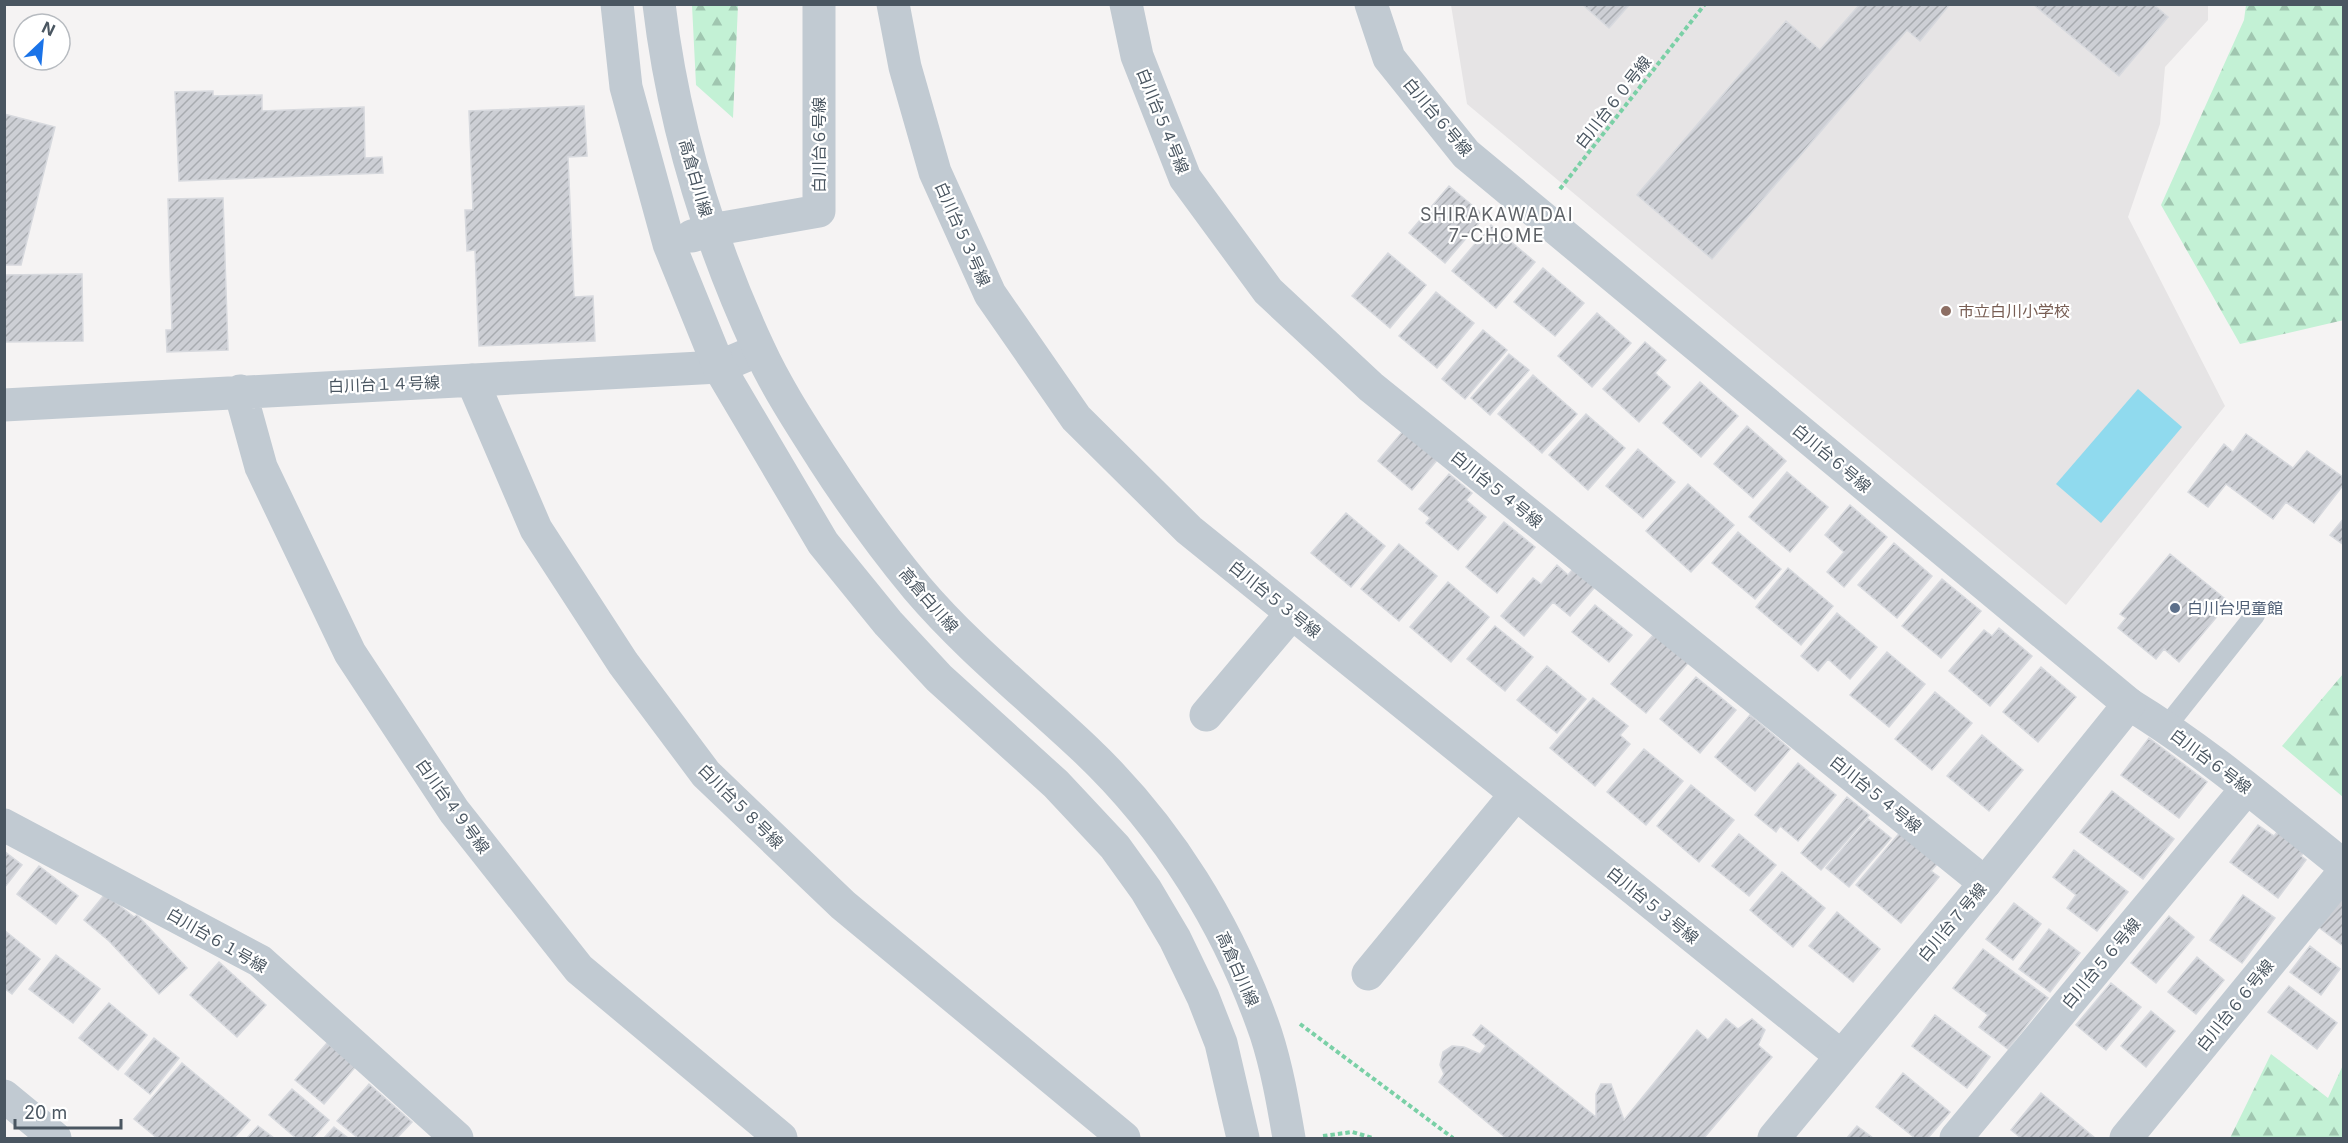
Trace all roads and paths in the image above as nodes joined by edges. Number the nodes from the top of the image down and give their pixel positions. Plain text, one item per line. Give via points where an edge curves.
1 (617, 4) edge
2 (659, 4) edge
3 (819, 4) edge
4 (893, 4) edge
5 (1126, 4) edge
6 (1371, 4) edge
7 (1705, 4) edge
8 (1539, 215) junction
9 (711, 230) junction
10 (669, 244) junction
11 (759, 350) junction
12 (718, 367) junction
13 (472, 381) junction
14 (240, 391) junction
15 (4, 405) edge
16 (1292, 614) junction
17 (2255, 615) dead end
18 (2129, 704) junction
19 (1206, 715) dead end
20 (2166, 727) junction
21 (2247, 788) junction
22 (1516, 794) junction
23 (4, 825) edge
24 (2343, 866) edge
25 (2343, 872) edge
26 (1985, 883) junction
27 (1368, 974) dead end
28 (1293, 1019) dead end
29 (1840, 1056) junction
30 (4, 1096) edge
31 (1322, 1136) dead end
32 (55, 1138) edge
33 (456, 1138) edge
34 (781, 1138) edge
35 (1124, 1138) edge
36 (1243, 1138) edge
37 (1289, 1138) edge
38 (1373, 1138) edge
39 (1453, 1138) edge
40 (1774, 1138) edge
41 (1956, 1138) edge
42 (2126, 1138) edge

1 - 10 street via 626,87
2 - 9 street, 高倉白川線 via 684,140
3 - 9 street, 白川台６号線 via 819,211
4 - 16 street, 白川台５３号線 via 904,67 935,172 990,294 1076,418 1189,530
5 - 26 street, 白川台５４号線 via 1137,56 1185,178 1268,291 1371,387
6 - 8 street, 白川台６号線 via 1389,58 1466,154
7 - 8 path, 白川台６０号線
8 - 18 street, 白川台６号線
9 - 10 street
9 - 11 street, 高倉白川線
10 - 12 street
11 - 12 street, 白川台１４号線
11 - 37 street, 高倉白川線 via 793,413 858,512 916,587 963,639 1087,751 1149,818 1191,877 1217,921 1266,1036
12 - 13 street, 白川台１４号線
12 - 36 street via 823,543 888,623 939,678 1056,784 1115,847 1146,890 1175,939 1221,1043
13 - 14 street, 白川台１４号線
13 - 35 street, 白川台５８号線 via 536,529 623,663 706,774 843,905
14 - 15 street, 白川台１４号線
14 - 34 street, 白川台４９号線 via 261,467 350,653 454,811 579,969
16 - 19 street
16 - 22 street, 白川台５３号線
17 - 20 lane
18 - 20 street, 白川台６号線
18 - 26 street, 白川台７号線
20 - 21 street, 白川台６号線
21 - 24 street, 白川台６号線
21 - 41 street, 白川台５６号線
22 - 27 street
22 - 29 street, 白川台５３号線
23 - 33 street, 白川台６１号線 via 260,961
25 - 42 street, 白川台６６号線
26 - 29 street, 白川台７号線
28 - 39 path
29 - 40 street, 白川台７号線
30 - 32 street
31 - 38 path via 1352,1132

